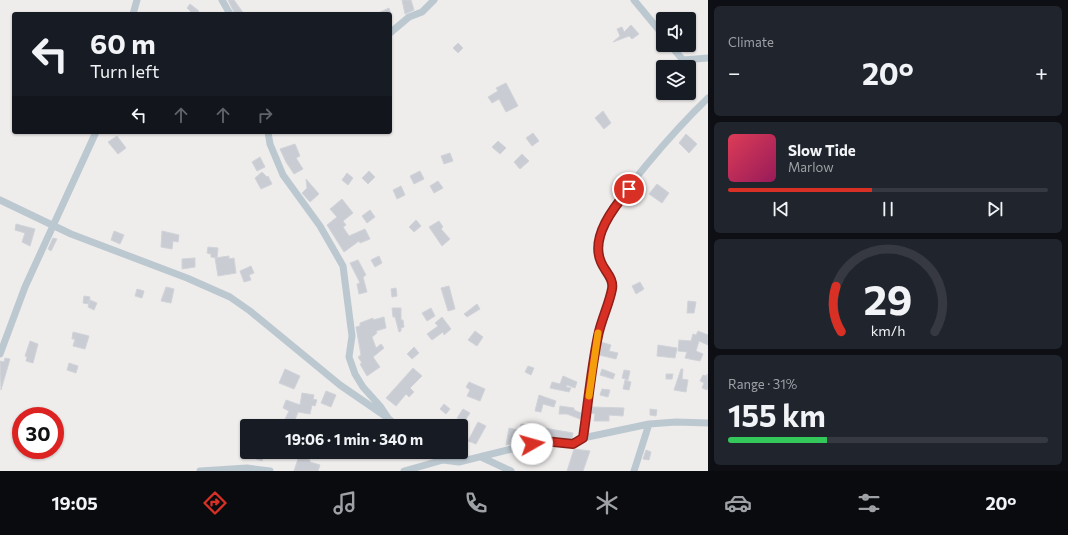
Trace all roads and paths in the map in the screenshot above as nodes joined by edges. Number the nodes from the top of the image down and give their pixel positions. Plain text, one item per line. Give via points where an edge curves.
1 (138, 0) edge
2 (222, 0) edge
3 (434, 0) edge
4 (634, 0) edge
5 (134, 12) edge
6 (229, 12) edge
7 (656, 27) edge
8 (392, 31) edge
9 (677, 52) edge
10 (708, 58) edge
11 (708, 98) edge
12 (95, 134) edge
13 (268, 134) edge
14 (0, 200) edge
15 (54, 226) junction
16 (0, 354) edge
17 (388, 418) joint
18 (708, 423) edge
19 (649, 424) junction
20 (583, 438) junction
21 (481, 457) junction
22 (443, 460) joint
23 (200, 471) edge
24 (270, 471) edge
25 (404, 471) edge
26 (511, 471) edge
27 (634, 471) edge

1 - 5 street
2 - 6 street
3 - 8 street via 422,12 409,17
4 - 7 street
9 - 10 street via 684,60
11 - 20 street via 620,199 600,235 600,258 612,286 597,341
12 - 15 street
13 - 17 street via 270,144 284,175 320,226 343,266 352,336 349,357 363,388
14 - 15 street
15 - 16 street via 25,287
15 - 17 street via 230,297 340,385
18 - 19 street
19 - 20 street
19 - 27 street
20 - 21 street via 573,444 544,441
21 - 22 street via 459,462
21 - 26 street
22 - 25 street
23 - 24 street via 247,468

